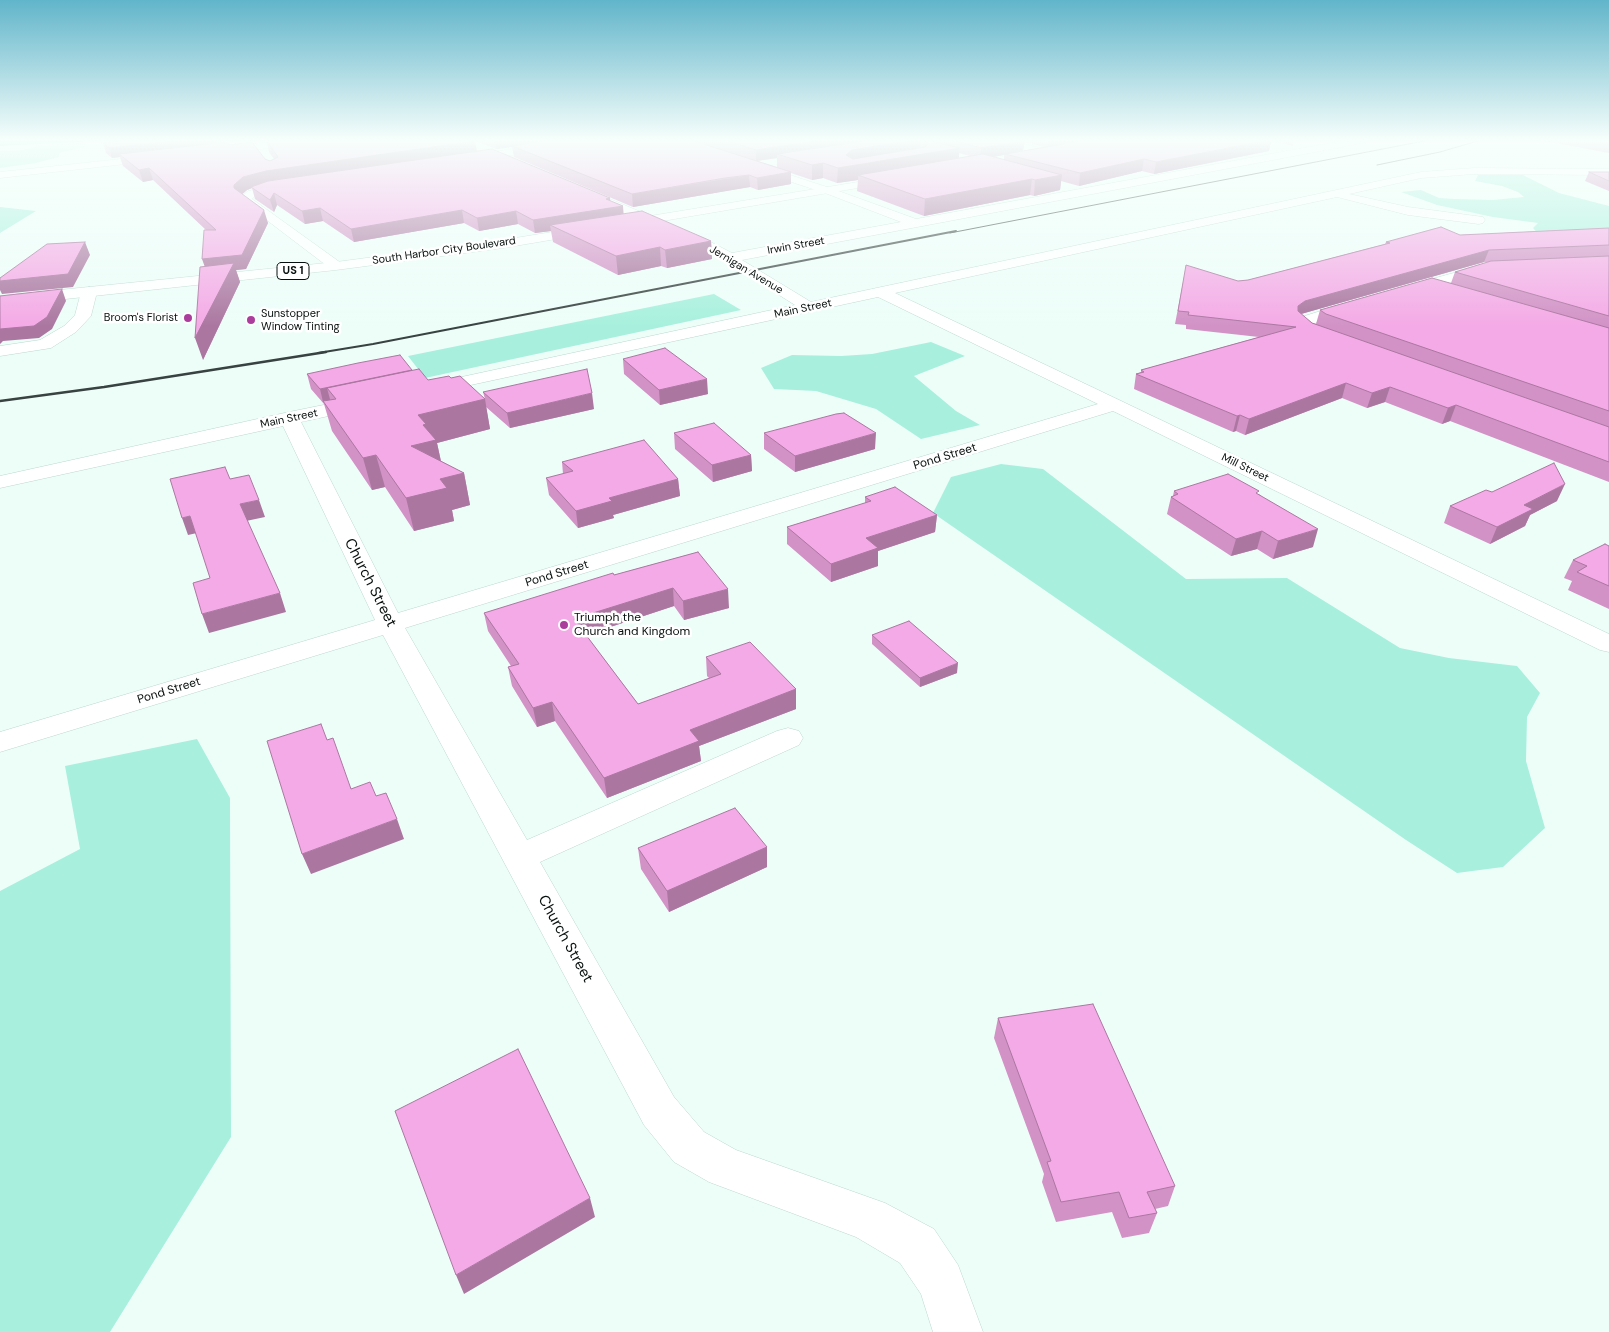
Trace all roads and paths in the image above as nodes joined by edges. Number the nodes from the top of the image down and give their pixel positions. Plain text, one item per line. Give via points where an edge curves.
1 (248, 202) edge
2 (606, 202) edge
3 (759, 202) edge
4 (860, 202) edge
5 (1034, 202) edge
6 (1298, 202) edge
7 (1371, 202) edge
8 (1479, 220) dead end
9 (650, 221) junction
10 (917, 224) junction
11 (1067, 239) dead end
12 (1089, 247) junction
13 (730, 258) junction
14 (336, 266) junction
15 (1509, 266) edge
16 (1426, 284) junction
17 (89, 292) junction
18 (881, 292) junction
19 (1453, 292) edge
20 (1387, 296) edge
21 (0, 301) edge
22 (1364, 302) edge
23 (810, 308) junction
24 (1342, 342) edge
25 (0, 351) edge
26 (411, 393) edge
27 (379, 399) edge
28 (1114, 406) junction
29 (289, 418) junction
30 (0, 482) edge
31 (390, 624) junction
32 (1609, 644) edge
33 (788, 738) dead end
34 (0, 742) edge
35 (520, 858) junction
36 (958, 1332) edge

1 - 14 street
2 - 9 street, Jernigan Avenue
3 - 9 street, South Harbor City Boulevard / US 1
4 - 10 street
5 - 10 street, Irwin Street
6 - 12 street, Main Street
7 - 8 street via 1408,211
9 - 13 street, Jernigan Avenue
9 - 14 street, South Harbor City Boulevard / US 1
10 - 13 street, Irwin Street
11 - 12 street
12 - 18 street, Main Street
13 - 23 street, Jernigan Avenue
14 - 17 street, South Harbor City Boulevard / US 1
15 - 16 street via 1485,268
16 - 19 street
16 - 20 street
17 - 21 street, South Harbor City Boulevard / US 1
17 - 25 street via 83,316 70,329 45,344
18 - 23 street, Main Street
18 - 28 street, Mill Street
22 - 24 street via 1304,321 1307,329
23 - 26 street, Main Street
27 - 29 street, Main Street
28 - 31 street, Pond Street
28 - 32 street, Mill Street
29 - 30 street, Main Street
29 - 31 street, Church Street
31 - 34 street, Pond Street
31 - 35 street, Church Street
33 - 35 street
35 - 36 street, Church Street via 660,1111 689,1147 725,1167 869,1219 917,1246 941,1282

